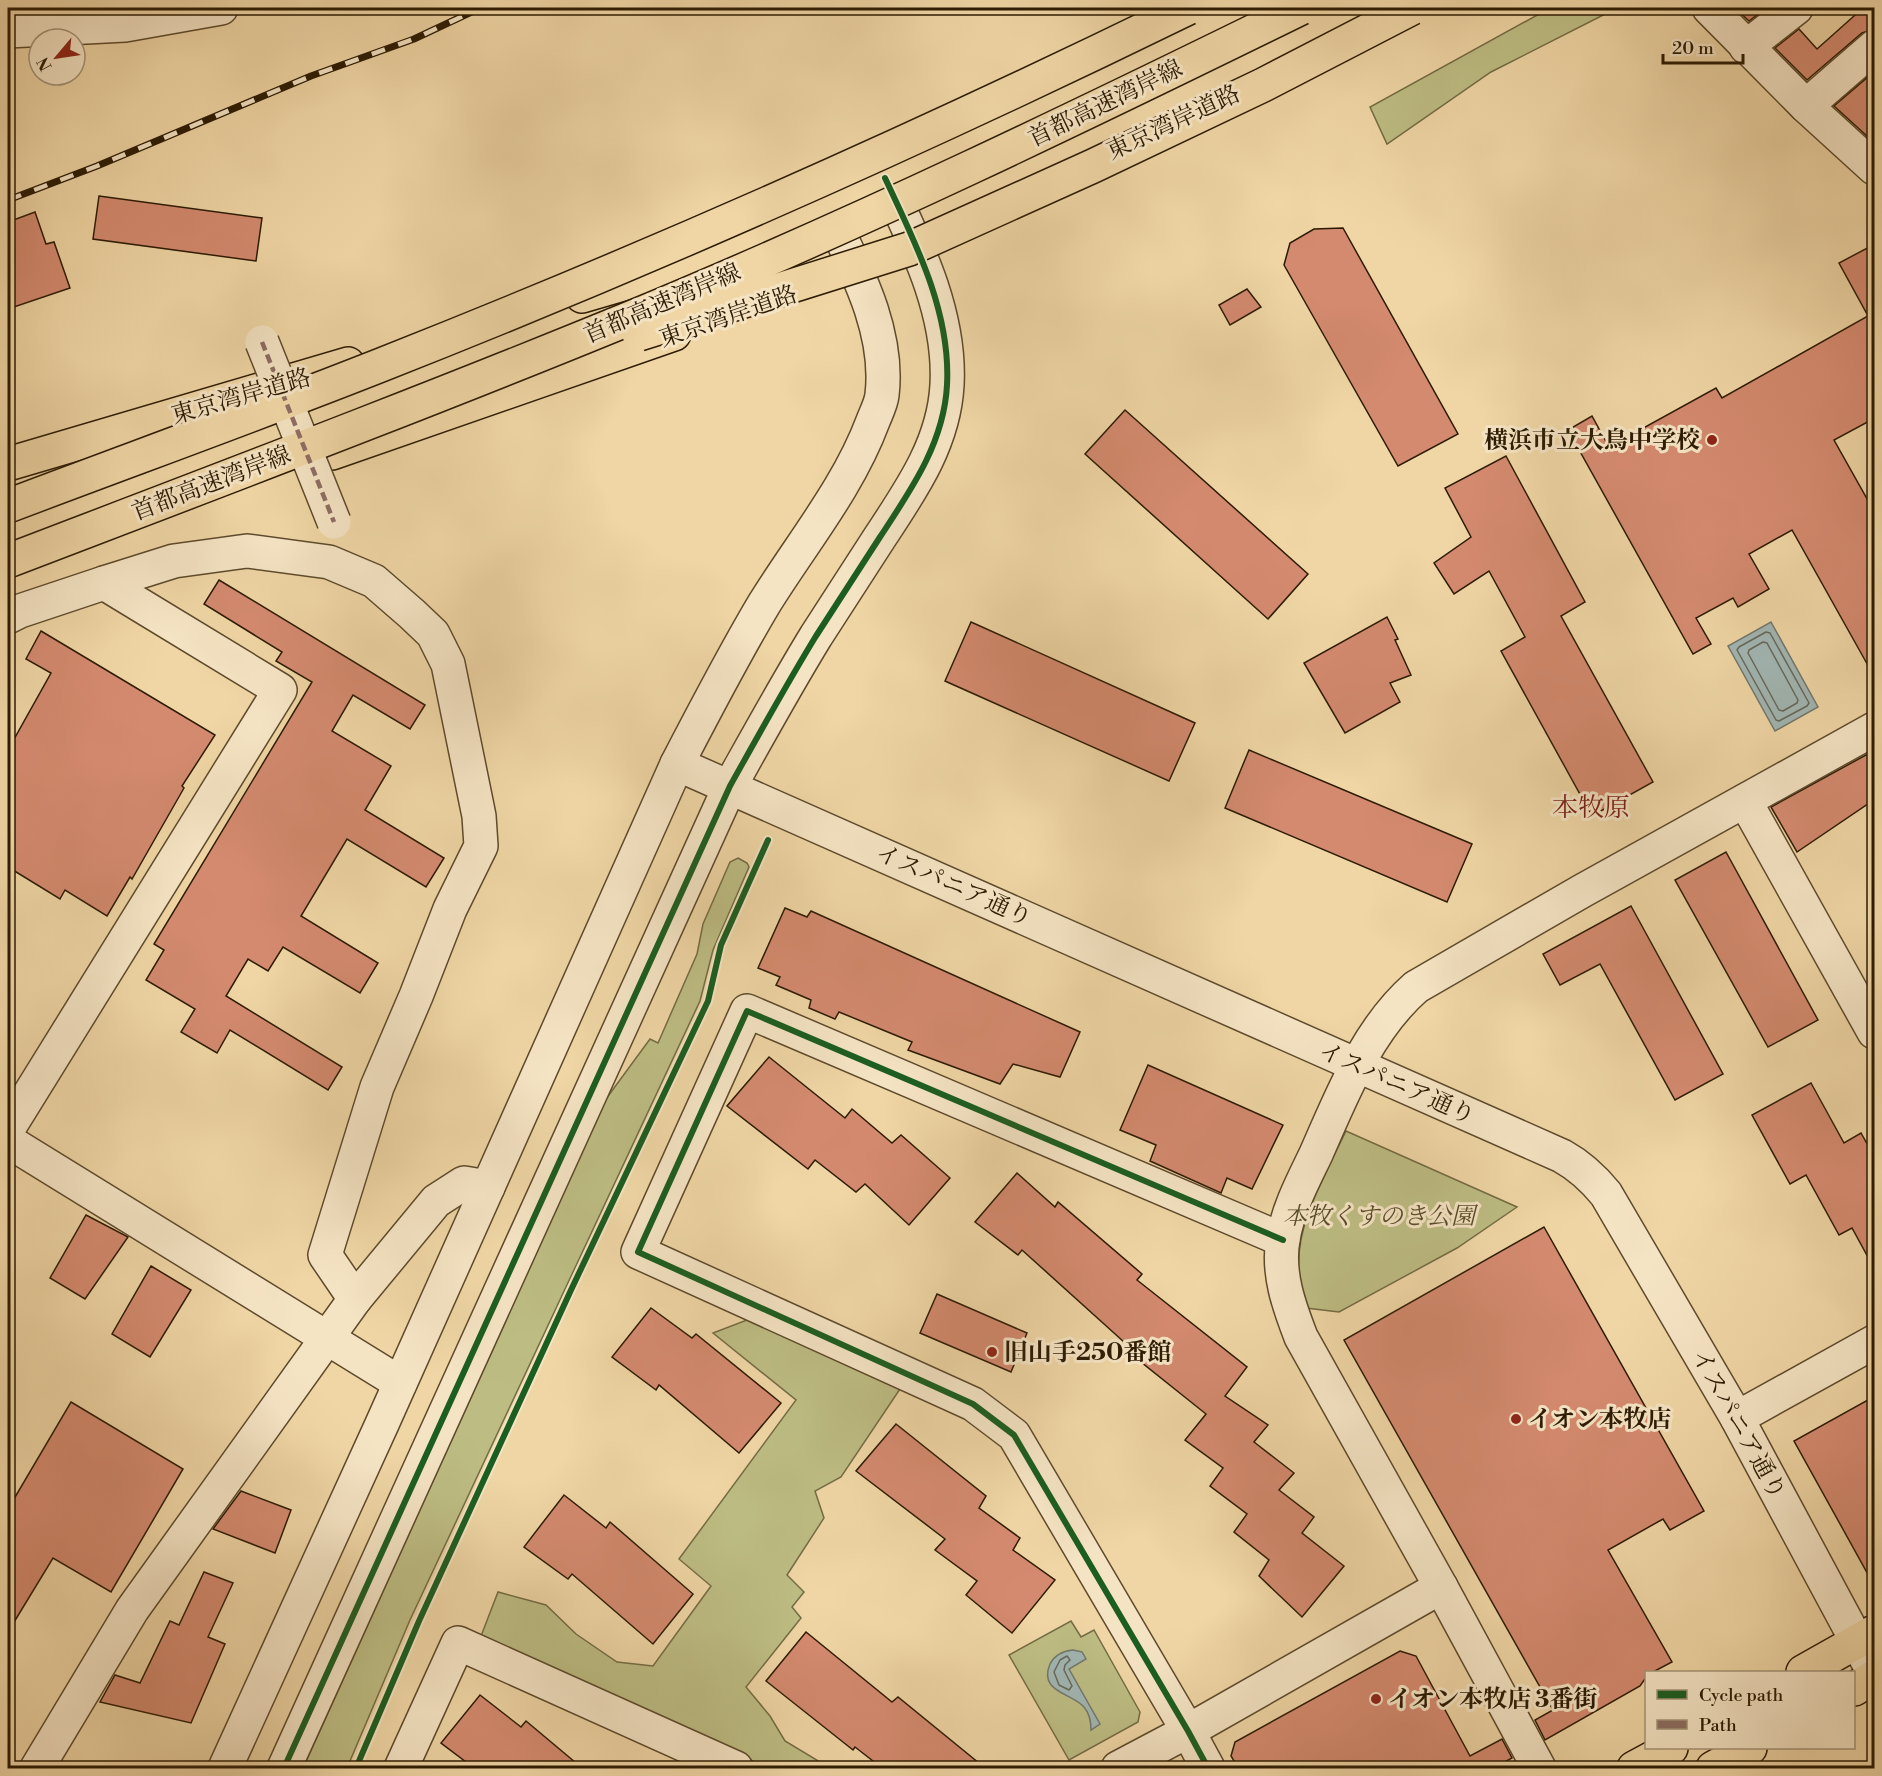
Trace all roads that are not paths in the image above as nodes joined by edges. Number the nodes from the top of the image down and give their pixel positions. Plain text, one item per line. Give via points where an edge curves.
1 (221, 8) edge
2 (1188, 8) edge
3 (1235, 8) edge
4 (1301, 8) edge
5 (1412, 8) edge
6 (1423, 8) edge
7 (1709, 8) edge
8 (1796, 8) edge
9 (8, 31) edge
10 (1746, 47) junction
11 (1875, 47) edge
12 (1806, 106) junction
13 (1870, 157) edge
14 (885, 178) junction
15 (826, 206) junction
16 (915, 241) junction
17 (856, 271) junction
18 (262, 342) dead end
19 (403, 409) junction
20 (8, 464) edge
21 (8, 506) edge
22 (334, 522) dead end
23 (14, 561) edge
24 (104, 583) junction
25 (8, 617) edge
26 (1875, 729) edge
27 (677, 764) junction
28 (730, 786) junction
29 (1745, 801) junction
30 (1875, 1032) edge
31 (1357, 1066) junction
32 (8, 1129) edge
33 (8, 1141) edge
34 (488, 1187) junction
35 (1283, 1240) junction
36 (355, 1299) junction
37 (328, 1337) junction
38 (1875, 1342) edge
39 (400, 1383) junction
40 (1737, 1418) junction
41 (382, 1424) junction
42 (431, 1444) junction
43 (1441, 1587) junction
44 (1866, 1636) edge
45 (1805, 1671) edge
46 (1875, 1675) edge
47 (1855, 1688) edge
48 (1188, 1731) junction
49 (1669, 1749) edge
50 (1748, 1749) edge
51 (38, 1768) edge
52 (225, 1768) edge
53 (284, 1768) edge
54 (401, 1768) edge
55 (736, 1768) edge
56 (1119, 1768) edge
57 (1208, 1768) edge
58 (1539, 1768) edge
59 (1634, 1768) edge
60 (1713, 1768) edge

1 - 9 street via 125,24
2 - 21 main road, 首都高速湾岸線, bridge via 891,149 613,270 381,365
3 - 14 main road, 東京湾岸道路
4 - 19 main road, 首都高速湾岸線, bridge via 872,213 636,316
5 - 19 main road, bridge via 1263,85 909,249
6 - 16 main road, 東京湾岸道路
7 - 10 street
8 - 10 street
10 - 12 street
11 - 12 street
12 - 13 street
14 - 15 main road, 東京湾岸道路
14 - 16 street
15 - 17 street
15 - 20 main road, 東京湾岸道路 via 695,263
16 - 17 main road, 東京湾岸道路
16 - 28 street via 935,296 945,343 947,384 942,421 913,486 815,638
17 - 23 main road, 東京湾岸道路
17 - 27 street via 882,357 882,397 852,468 759,614
18 - 22 street, bridge
19 - 23 main road, 首都高速湾岸線, bridge
24 - 25 street
24 - 32 street via 280,690
24 - 36 street via 174,561 247,551 329,562 374,581 434,634 448,664 479,816 481,846 450,909 377,1087 325,1255
26 - 29 street
27 - 28 street, イスパニア通り
27 - 34 street
28 - 31 street, イスパニア通り
28 - 42 street
29 - 30 street
29 - 31 street via 1416,987 1396,1004
31 - 35 street via 1296,1199
31 - 40 street, イスパニア通り via 1562,1156 1592,1177 1606,1194
33 - 37 street
34 - 36 street via 464,1183 436,1201
34 - 39 street
35 - 43 street via 1282,1272 1288,1304 1301,1337
35 - 48 street via 747,1011 638,1252 974,1404 1014,1435
36 - 37 street
37 - 39 street
37 - 51 street via 132,1610
38 - 40 street
39 - 41 street
40 - 44 street, イスパニア通り
41 - 42 street
41 - 52 street
42 - 53 street
43 - 48 street
43 - 58 street
44 - 45 main road
44 - 46 street, イスパニア通り
46 - 47 main road
48 - 56 street
48 - 57 street
49 - 59 main road
50 - 60 main road
54 - 55 street via 458,1643

